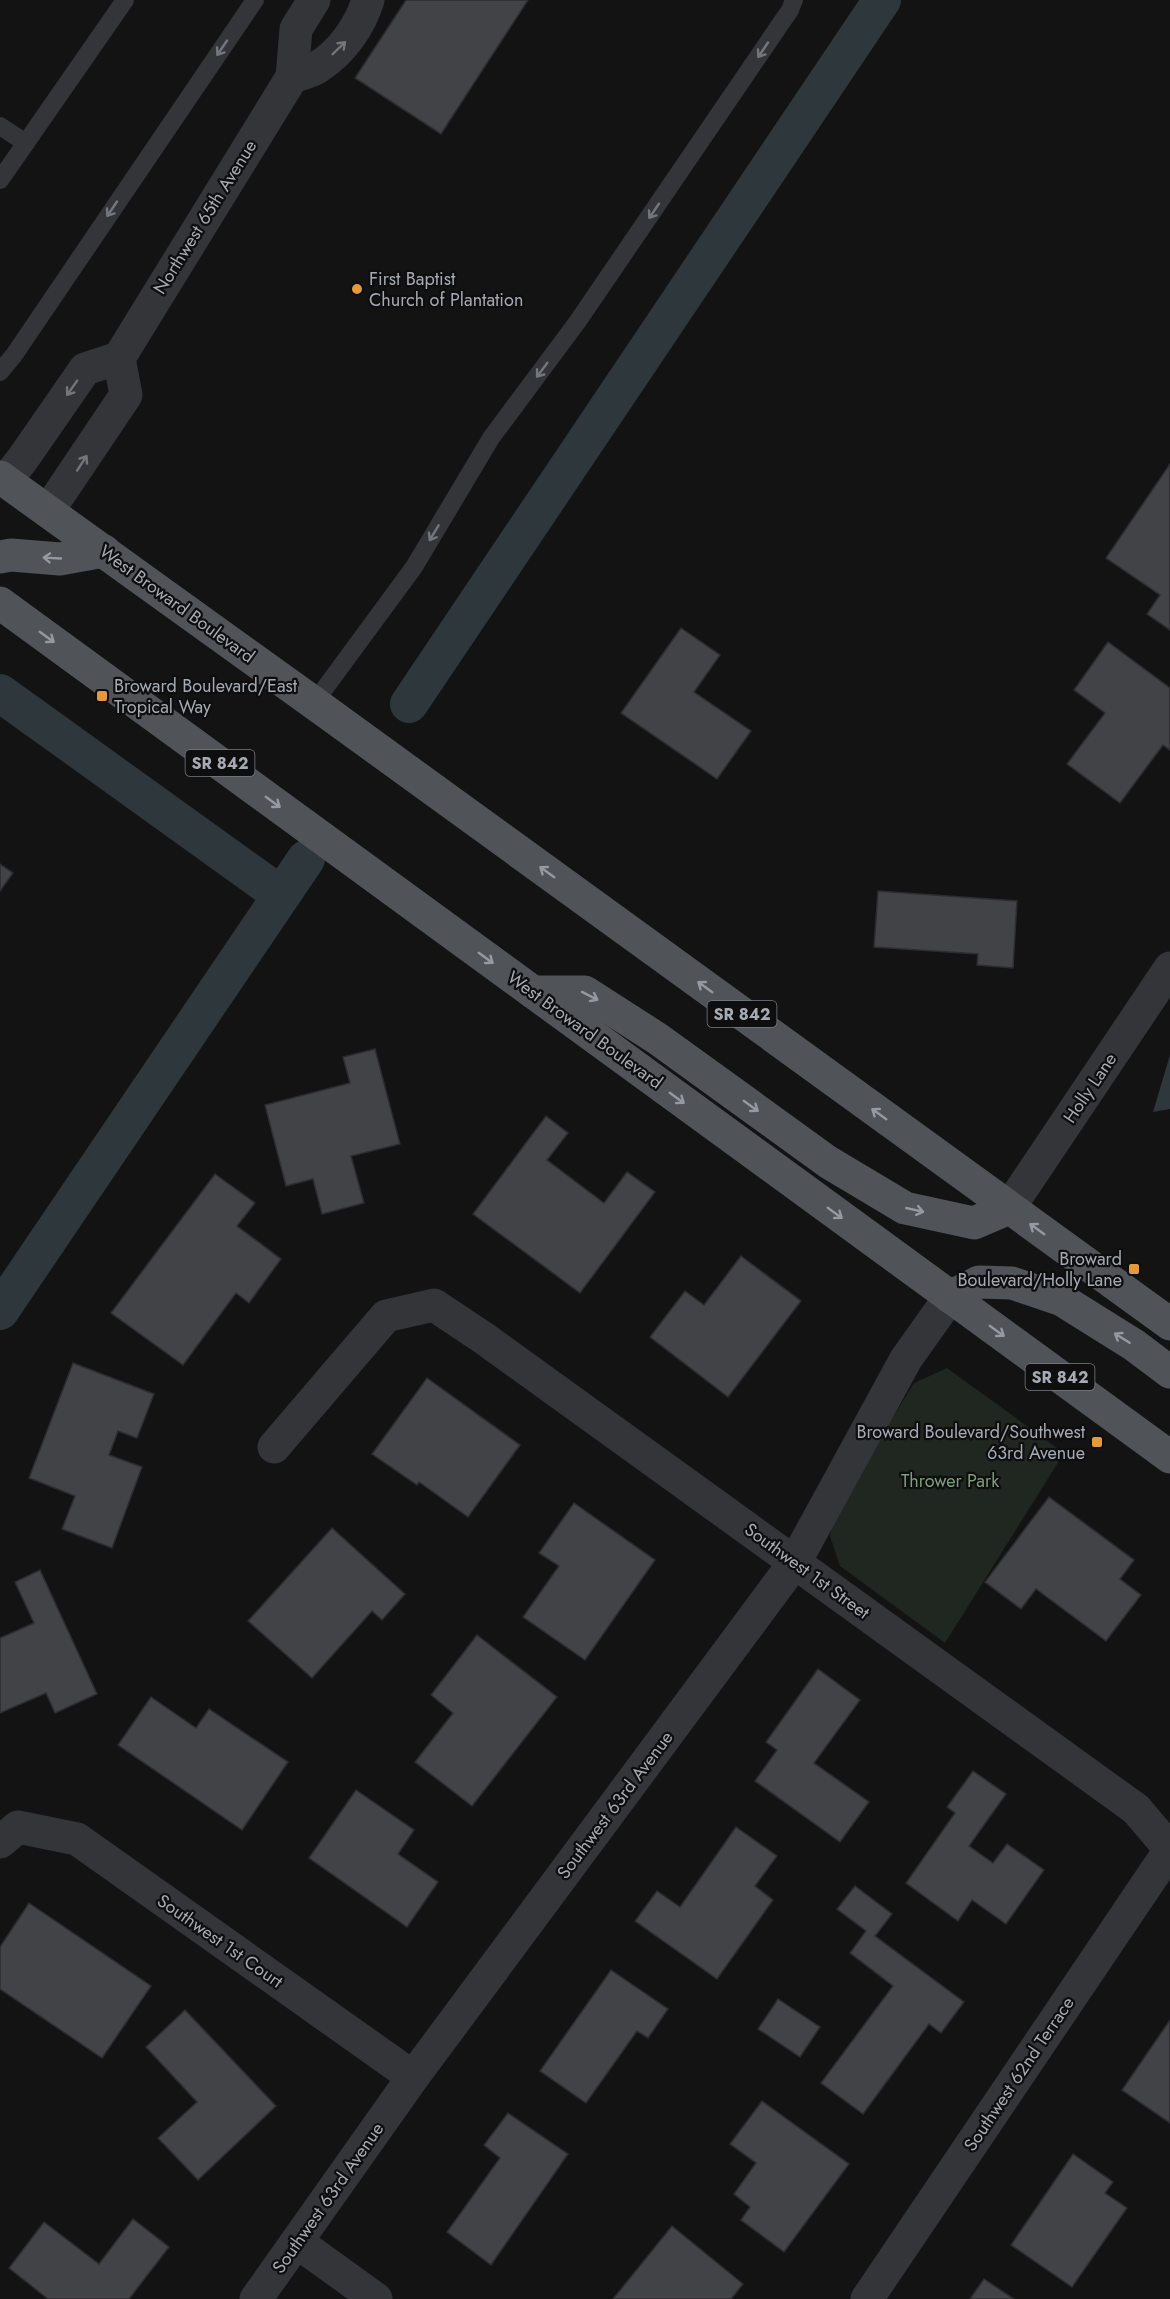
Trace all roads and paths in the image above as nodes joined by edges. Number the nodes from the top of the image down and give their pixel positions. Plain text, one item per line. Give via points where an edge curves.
1 (124, 0) edge
2 (255, 0) edge
3 (314, 0) edge
4 (368, 0) edge
5 (794, 0) edge
6 (292, 77) junction
7 (0, 126) edge
8 (26, 143) junction
9 (0, 180) edge
10 (119, 358) junction
11 (0, 372) edge
12 (2, 479) edge
13 (48, 511) junction
14 (104, 551) junction
15 (0, 557) edge
16 (0, 603) edge
17 (314, 703) junction
18 (1170, 968) edge
19 (533, 992) junction
20 (1009, 1208) junction
21 (950, 1297) junction
22 (1170, 1324) edge
23 (1170, 1371) edge
24 (274, 1447) dead end
25 (1170, 1457) edge
26 (795, 1562) junction
27 (9, 1834) edge
28 (1170, 1849) edge
29 (413, 2078) junction
30 (297, 2242) junction
31 (256, 2299) edge
32 (376, 2299) edge
33 (867, 2299) edge

1 - 8 lane
2 -> 11 lane
3 - 6 street, Northwest 65th Avenue via 296,29
6 -> 4 street via 317,68 345,44
5 -> 17 lane via 578,321 491,438 414,567
6 - 10 street, Northwest 65th Avenue
7 - 8 lane
8 - 9 lane
10 -> 12 street via 85,369 22,460
13 -> 10 street via 126,395
12 - 13 main road, West Broward Boulevard / SR 842
13 - 14 main road, West Broward Boulevard / SR 842
14 -> 15 main road via 60,559
14 - 17 main road, West Broward Boulevard / SR 842
16 -> 19 main road, West Broward Boulevard / SR 842
20 -> 17 main road, West Broward Boulevard / SR 842
18 - 20 street, Holly Lane
19 -> 20 main road via 585,992 658,1039 828,1162 905,1208 974,1222
19 -> 21 main road, West Broward Boulevard / SR 842
22 -> 20 main road, West Broward Boulevard / SR 842
23 -> 21 main road via 1062,1300 1012,1283 979,1282
21 -> 25 main road, West Broward Boulevard / SR 842
21 - 26 street, Southwest 63rd Avenue via 906,1359
24 - 26 street, Southwest 1st Street via 386,1316 434,1305
26 - 28 street, Southwest 1st Street via 1136,1809
26 - 29 street, Southwest 63rd Avenue
27 - 29 street, Southwest 1st Court via 77,1839
28 - 33 street, Southwest 62nd Terrace
29 - 30 street, Southwest 63rd Avenue
30 - 31 street, Southwest 63rd Avenue
30 - 32 street

